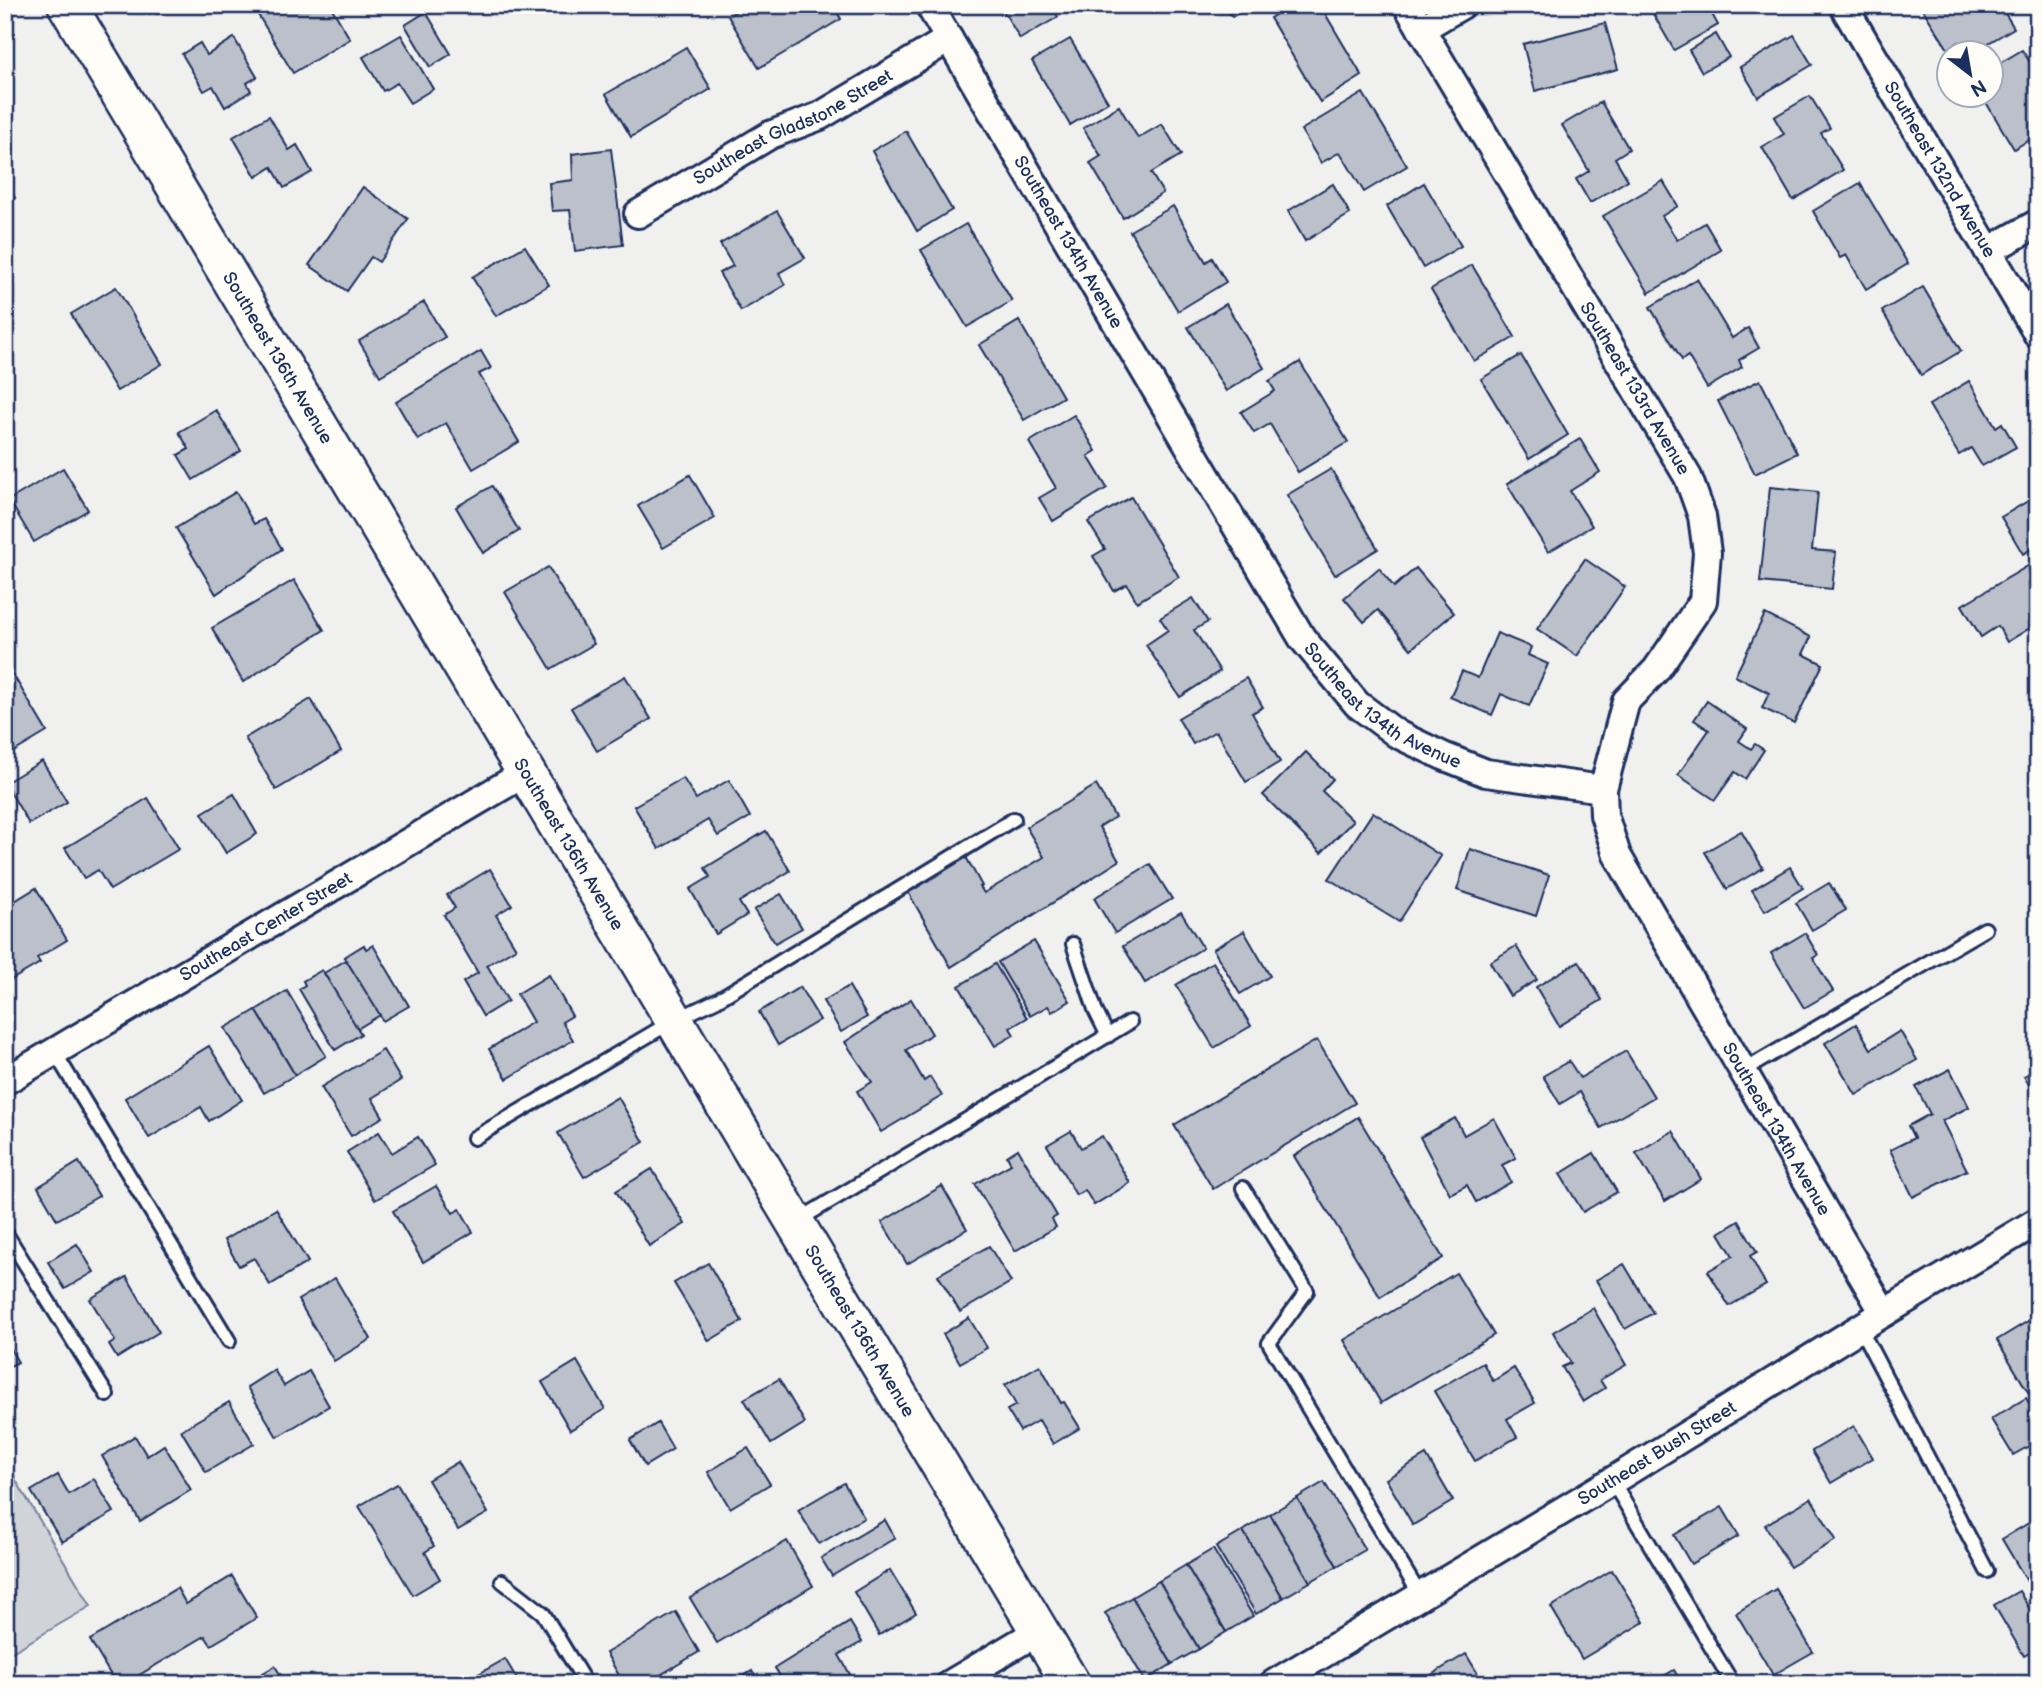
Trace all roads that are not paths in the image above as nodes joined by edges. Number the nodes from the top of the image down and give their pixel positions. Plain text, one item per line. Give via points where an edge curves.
1 (67, 5) edge
2 (929, 5) edge
3 (1407, 5) edge
4 (1462, 5) edge
5 (1843, 5) edge
6 (1421, 29) junction
7 (949, 39) junction
8 (638, 214) dead end
9 (2038, 222) edge
10 (1989, 251) junction
11 (2038, 335) edge
12 (525, 773) junction
13 (1603, 789) junction
14 (1014, 819) dead end
15 (1985, 929) dead end
16 (1073, 944) dead end
17 (673, 1021) junction
18 (1130, 1022) dead end
19 (1108, 1036) junction
20 (54, 1051) junction
21 (1743, 1071) junction
22 (5, 1081) edge
23 (474, 1138) dead end
24 (1243, 1188) dead end
25 (2038, 1221) edge
26 (794, 1223) junction
27 (5, 1232) edge
28 (1884, 1313) junction
29 (1860, 1328) junction
30 (229, 1341) dead end
31 (107, 1395) dead end
32 (1612, 1481) junction
33 (1987, 1570) dead end
34 (502, 1581) dead end
35 (1420, 1595) junction
36 (1040, 1631) junction
37 (586, 1684) edge
38 (950, 1684) edge
39 (1071, 1684) edge
40 (1273, 1684) edge
41 (1733, 1684) edge

1 - 12 street, Southeast 136th Avenue
2 - 7 street, Southeast 134th Avenue
3 - 6 street, Southeast 133rd Avenue
4 - 6 street
5 - 10 street, Southeast 132nd Avenue
6 - 13 street, Southeast 133rd Avenue via 1688,477 1702,516 1707,553 1703,601 1656,670 1626,701
7 - 8 street, Southeast Gladstone Street via 820,116 770,135
7 - 13 street, Southeast 134th Avenue via 1294,626 1326,670 1357,704 1387,727 1443,756 1486,773
9 - 10 street
10 - 11 street, Southeast 132nd Avenue
12 - 17 street, Southeast 136th Avenue
12 - 20 street, Southeast Center Street
13 - 21 street, Southeast 134th Avenue via 1604,815 1617,855
14 - 17 lane via 717,1000
15 - 21 lane
16 - 19 lane
17 - 23 lane
17 - 26 street, Southeast 136th Avenue
18 - 19 lane
19 - 26 lane
20 - 22 street, Southeast Center Street
20 - 30 lane
21 - 28 street, Southeast 134th Avenue
24 - 35 lane via 1307,1291 1269,1343
25 - 28 street, Southeast Bush Street
26 - 36 street, Southeast 136th Avenue
27 - 31 lane
28 - 29 street, Southeast Bush Street
29 - 32 street, Southeast Bush Street
29 - 33 lane
32 - 35 street, Southeast Bush Street
32 - 41 lane
34 - 37 lane via 543,1613
35 - 40 street, Southeast Bush Street
36 - 38 street
36 - 39 street, Southeast 136th Avenue

